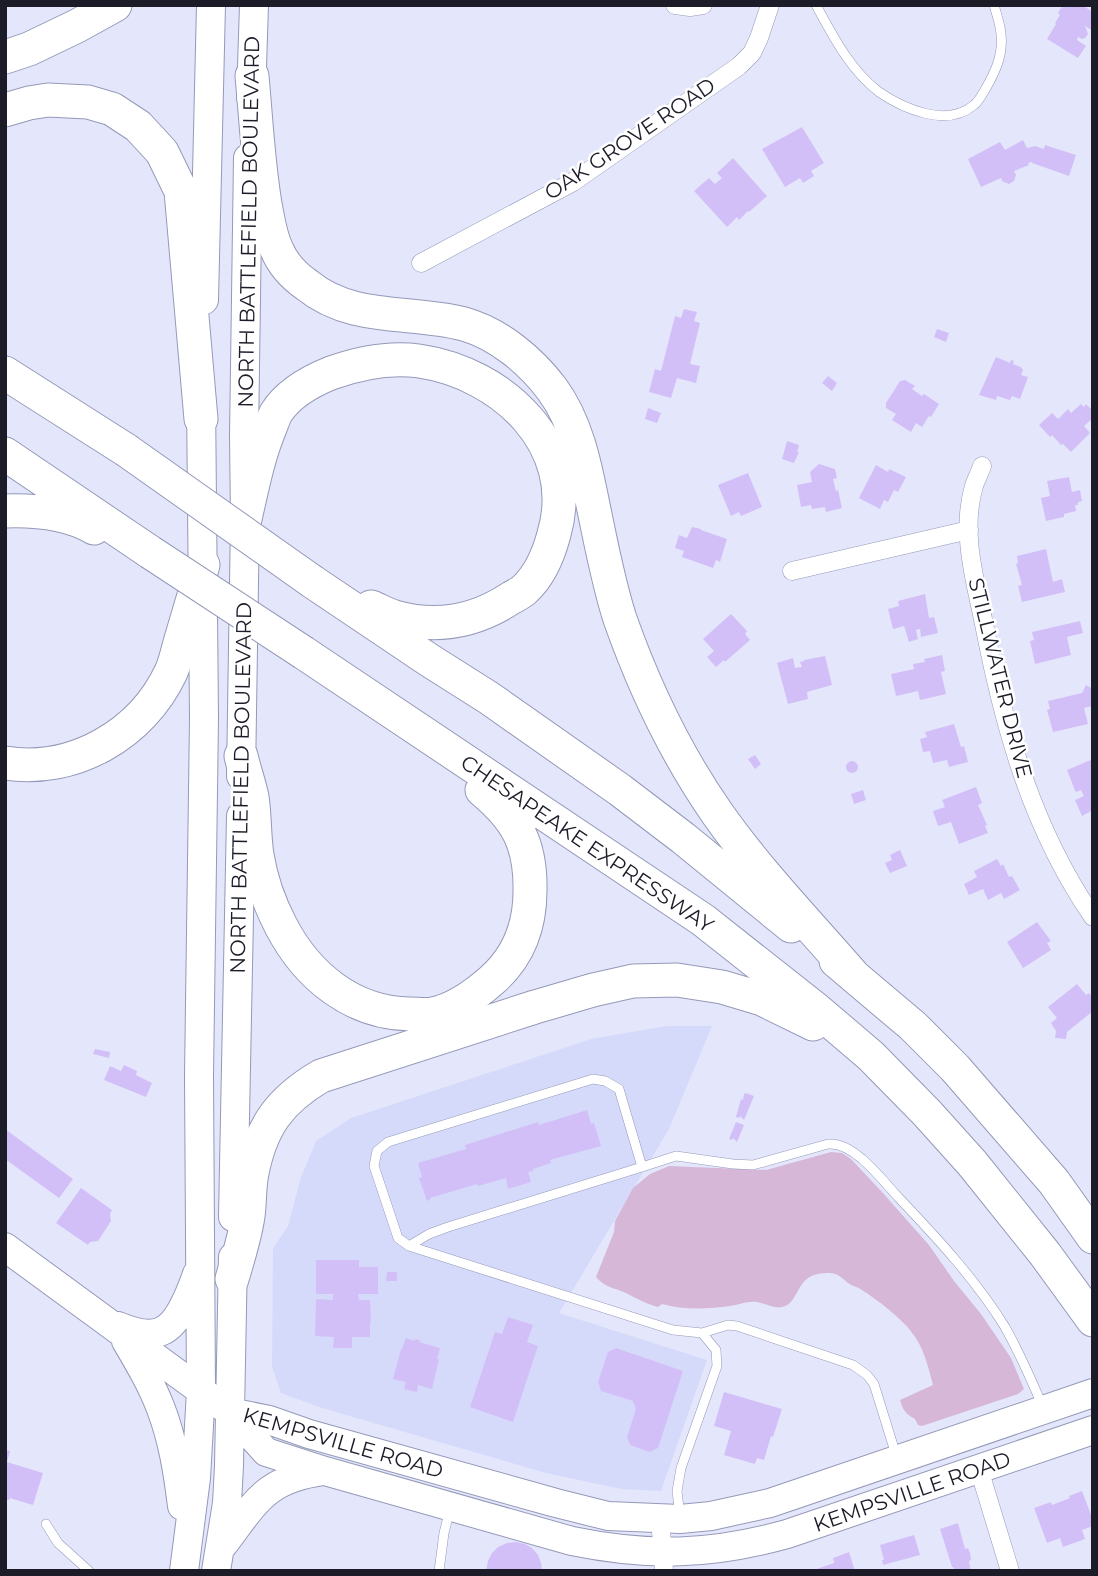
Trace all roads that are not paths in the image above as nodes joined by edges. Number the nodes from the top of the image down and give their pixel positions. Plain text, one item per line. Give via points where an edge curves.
1 (115, 5) edge
2 (211, 5) edge
3 (254, 5) edge
4 (675, 5) edge
5 (703, 5) edge
6 (770, 5) edge
7 (816, 5) edge
8 (994, 5) edge
9 (5, 57) edge
10 (252, 76) junction
11 (5, 110) edge
12 (421, 263) dead end
13 (5, 373) edge
14 (201, 419) junction
15 (5, 454) edge
16 (982, 466) dead end
17 (5, 511) edge
18 (245, 519) junction
19 (968, 530) junction
20 (147, 550) junction
21 (203, 565) junction
22 (792, 571) dead end
23 (313, 582) junction
24 (382, 704) junction
25 (241, 756) junction
26 (5, 763) edge
27 (1093, 917) edge
28 (853, 975) junction
29 (888, 1073) junction
30 (642, 1167) junction
31 (1093, 1237) edge
32 (409, 1246) junction
33 (5, 1247) edge
34 (201, 1265) junction
35 (232, 1279) junction
36 (1093, 1320) edge
37 (114, 1328) junction
38 (702, 1333) junction
39 (201, 1391) junction
40 (1093, 1393) edge
41 (1044, 1410) junction
42 (230, 1412) junction
43 (1093, 1430) edge
44 (898, 1460) junction
45 (979, 1469) junction
46 (325, 1471) junction
47 (450, 1507) junction
48 (670, 1518) junction
49 (47, 1524) dead end
50 (219, 1559) edge
51 (186, 1560) edge
52 (663, 1562) edge
53 (89, 1571) edge
54 (439, 1571) edge
55 (1010, 1571) edge

1 - 9 highway
2 - 14 main road, NORTH BATTLEFIELD BOULEVARD
3 - 10 main road, NORTH BATTLEFIELD BOULEVARD
4 - 5 street
6 - 12 street, OAK GROVE ROAD via 752,52 739,66 573,182
7 - 8 lane via 859,74 880,92 925,114 944,117 974,106 991,80 1001,48
10 - 18 main road, NORTH BATTLEFIELD BOULEVARD
10 - 28 highway via 261,179 276,249 284,263 317,294 343,306 476,328 517,353 552,389 575,430 620,618 664,722 697,782 743,848
11 - 14 highway via 48,100 88,102 112,109 138,126 162,152 181,191
13 - 23 highway, bridge via 126,450
14 - 21 main road, NORTH BATTLEFIELD BOULEVARD
15 - 20 highway, CHESAPEAKE EXPRESSWAY
16 - 19 street, STILLWATER DRIVE via 974,486
17 - 20 highway via 72,517 125,546
18 - 23 highway via 260,451 276,413 298,390 346,367 397,360 448,368 487,384 541,435 553,459 560,507 540,569 525,589 508,600 471,617 438,623 413,621
18 - 25 main road, NORTH BATTLEFIELD BOULEVARD
19 - 22 street
19 - 27 street, STILLWATER DRIVE via 995,675 1024,782 1046,837
20 - 24 highway, CHESAPEAKE EXPRESSWAY, bridge
21 - 26 highway via 171,671 154,702 125,731 81,756 52,764
21 - 34 main road, NORTH BATTLEFIELD BOULEVARD
23 - 28 highway via 620,790
24 - 25 highway via 515,823 531,875 526,927 505,968 459,1004 432,1014 398,1014 344,997 295,949 263,884 252,797
24 - 29 highway, CHESAPEAKE EXPRESSWAY via 703,920
25 - 35 main road, NORTH BATTLEFIELD BOULEVARD
28 - 31 highway via 955,1068 1054,1182
29 - 35 highway via 812,1024 762,999 722,987 677,980 634,981 535,1007 333,1071 289,1098 261,1139
29 - 36 highway, CHESAPEAKE EXPRESSWAY via 972,1163
30 - 32 lane via 447,1227
30 - 32 lane via 619,1089 593,1079 388,1142 377,1151 374,1166 398,1238
30 - 41 lane via 676,1156 752,1165 828,1144 843,1147 861,1158 976,1287 1005,1328
32 - 38 lane via 673,1330
33 - 37 main road
34 - 37 main road via 179,1314 161,1332
34 - 39 main road, NORTH BATTLEFIELD BOULEVARD
35 - 42 main road, NORTH BATTLEFIELD BOULEVARD
37 - 39 main road
37 - 51 main road via 150,1384 166,1425 175,1461
38 - 44 lane via 737,1326 853,1365 874,1384
38 - 48 lane via 716,1350 718,1366 681,1468
39 - 42 main road
39 - 51 main road, NORTH BATTLEFIELD BOULEVARD
40 - 41 main road, KEMPSVILLE ROAD
41 - 44 main road, KEMPSVILLE ROAD
42 - 46 main road, KEMPSVILLE ROAD via 266,1452
42 - 48 main road, KEMPSVILLE ROAD via 608,1516
42 - 50 main road, NORTH BATTLEFIELD BOULEVARD via 229,1474
43 - 45 main road, KEMPSVILLE ROAD
44 - 48 main road, KEMPSVILLE ROAD via 770,1503 720,1515
45 - 52 main road, KEMPSVILLE ROAD via 767,1540
45 - 55 street
46 - 47 main road, KEMPSVILLE ROAD
46 - 50 main road via 291,1478 272,1488 252,1506
47 - 52 main road, KEMPSVILLE ROAD
47 - 54 lane
48 - 52 street
49 - 53 lane via 58,1543

